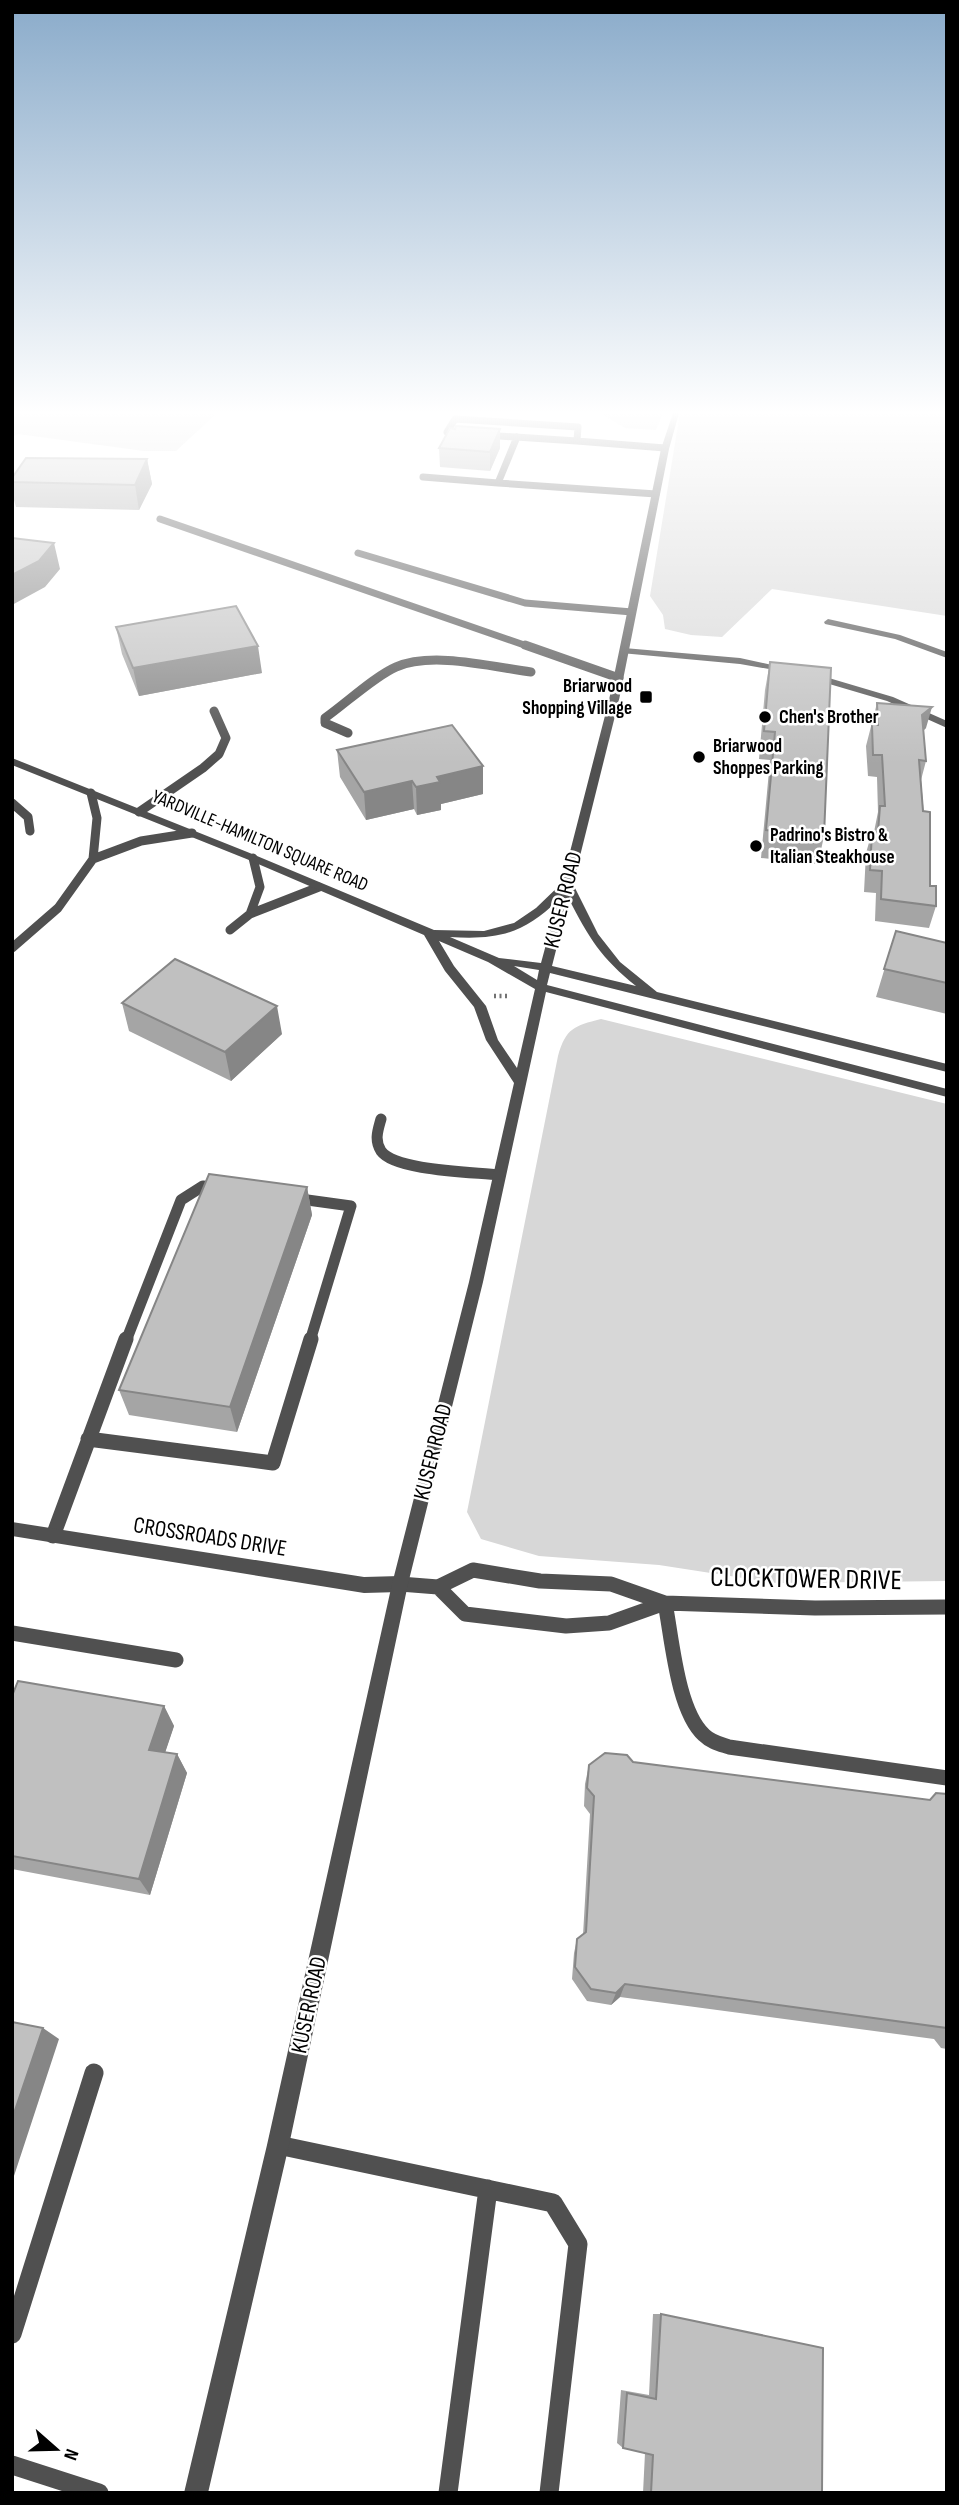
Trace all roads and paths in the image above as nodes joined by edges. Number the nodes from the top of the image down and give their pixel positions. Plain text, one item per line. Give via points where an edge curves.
1 (191, 530) edge
2 (649, 530) edge
3 (358, 553) dead end
4 (632, 612) junction
5 (828, 622) dead end
6 (624, 650) junction
7 (947, 655) edge
8 (795, 671) edge
9 (531, 672) dead end
10 (807, 675) edge
11 (619, 678) junction
12 (214, 711) dead end
13 (947, 725) edge
14 (348, 733) dead end
15 (12, 761) edge
16 (91, 793) junction
17 (12, 803) edge
18 (139, 812) junction
19 (30, 831) dead end
20 (192, 833) junction
21 (253, 858) junction
22 (93, 859) junction
23 (567, 884) junction
24 (319, 887) junction
25 (250, 914) junction
26 (230, 930) dead end
27 (429, 933) junction
28 (12, 948) edge
29 (492, 959) junction
30 (547, 968) junction
31 (541, 987) junction
32 (493, 996) dead end
33 (507, 996) dead end
34 (659, 998) junction
35 (947, 1068) edge
36 (520, 1083) junction
37 (947, 1093) edge
38 (381, 1119) dead end
39 (499, 1175) junction
40 (230, 1190) edge
41 (284, 1197) edge
42 (88, 1439) junction
43 (12, 1529) edge
44 (52, 1536) junction
45 (400, 1584) junction
46 (438, 1587) junction
47 (665, 1603) junction
48 (947, 1607) edge
49 (12, 1633) edge
50 (176, 1660) dead end
51 (947, 1778) edge
52 (94, 2073) dead end
53 (278, 2146) junction
54 (488, 2189) junction
55 (12, 2334) edge
56 (12, 2465) edge
57 (99, 2493) edge
58 (196, 2493) edge
59 (449, 2493) edge
60 (549, 2493) edge

1 - 11 lane
2 - 4 street, KUSER ROAD
3 - 4 lane via 525,603
4 - 6 street, KUSER ROAD
5 - 7 street via 897,637
6 - 8 street
6 - 11 street, KUSER ROAD
9 - 14 lane via 429,661 404,663 325,718 325,723
10 - 13 street via 890,699
11 - 23 street, KUSER ROAD
12 - 18 lane via 226,738 219,754
15 - 16 street, YARDVILLE-HAMILTON SQUARE ROAD
16 - 18 street, YARDVILLE-HAMILTON SQUARE ROAD
16 - 22 lane via 98,809
17 - 19 lane via 27,817
18 - 20 street, YARDVILLE-HAMILTON SQUARE ROAD
20 - 21 street, YARDVILLE-HAMILTON SQUARE ROAD
20 - 22 lane via 131,843
21 - 24 street, YARDVILLE-HAMILTON SQUARE ROAD
21 - 25 lane via 261,881
22 - 28 lane via 55,913
23 - 27 street via 535,914 509,930
23 - 30 street, KUSER ROAD
23 - 34 street via 593,934 616,965
24 - 25 lane
24 - 27 street, YARDVILLE-HAMILTON SQUARE ROAD
25 - 26 lane
27 - 29 street, YARDVILLE-HAMILTON SQUARE ROAD
27 - 36 street via 449,968 480,1006 492,1040
29 - 30 street, YARDVILLE-HAMILTON SQUARE ROAD
29 - 31 street, YARDVILLE-HAMILTON SQUARE ROAD
30 - 31 street, KUSER ROAD
30 - 34 street, YARDVILLE-HAMILTON SQUARE ROAD
31 - 36 street, KUSER ROAD
31 - 37 street, YARDVILLE-HAMILTON SQUARE ROAD
32 - 33 path
34 - 35 street, YARDVILLE-HAMILTON SQUARE ROAD
36 - 39 street, KUSER ROAD
38 - 39 lane via 376,1139 382,1153 403,1164
39 - 45 street, KUSER ROAD
40 - 42 lane via 203,1186 181,1200
41 - 42 lane via 351,1206 273,1463
42 - 44 lane
43 - 44 street, CROSSROADS DRIVE
44 - 45 street, CROSSROADS DRIVE via 364,1585
45 - 46 lane, CLOCKTOWER DRIVE
45 - 53 street, KUSER ROAD
46 - 47 lane, CLOCKTOWER DRIVE via 474,1570 540,1581 611,1584
46 - 47 lane, CLOCKTOWER DRIVE via 465,1614 566,1626 609,1623
47 - 48 lane, CLOCKTOWER DRIVE
47 - 51 lane via 685,1699 697,1728 710,1740 729,1747
49 - 50 lane
52 - 55 lane
53 - 54 lane
53 - 58 street, KUSER ROAD
54 - 59 lane
54 - 60 lane via 553,2203 578,2244
56 - 57 lane

